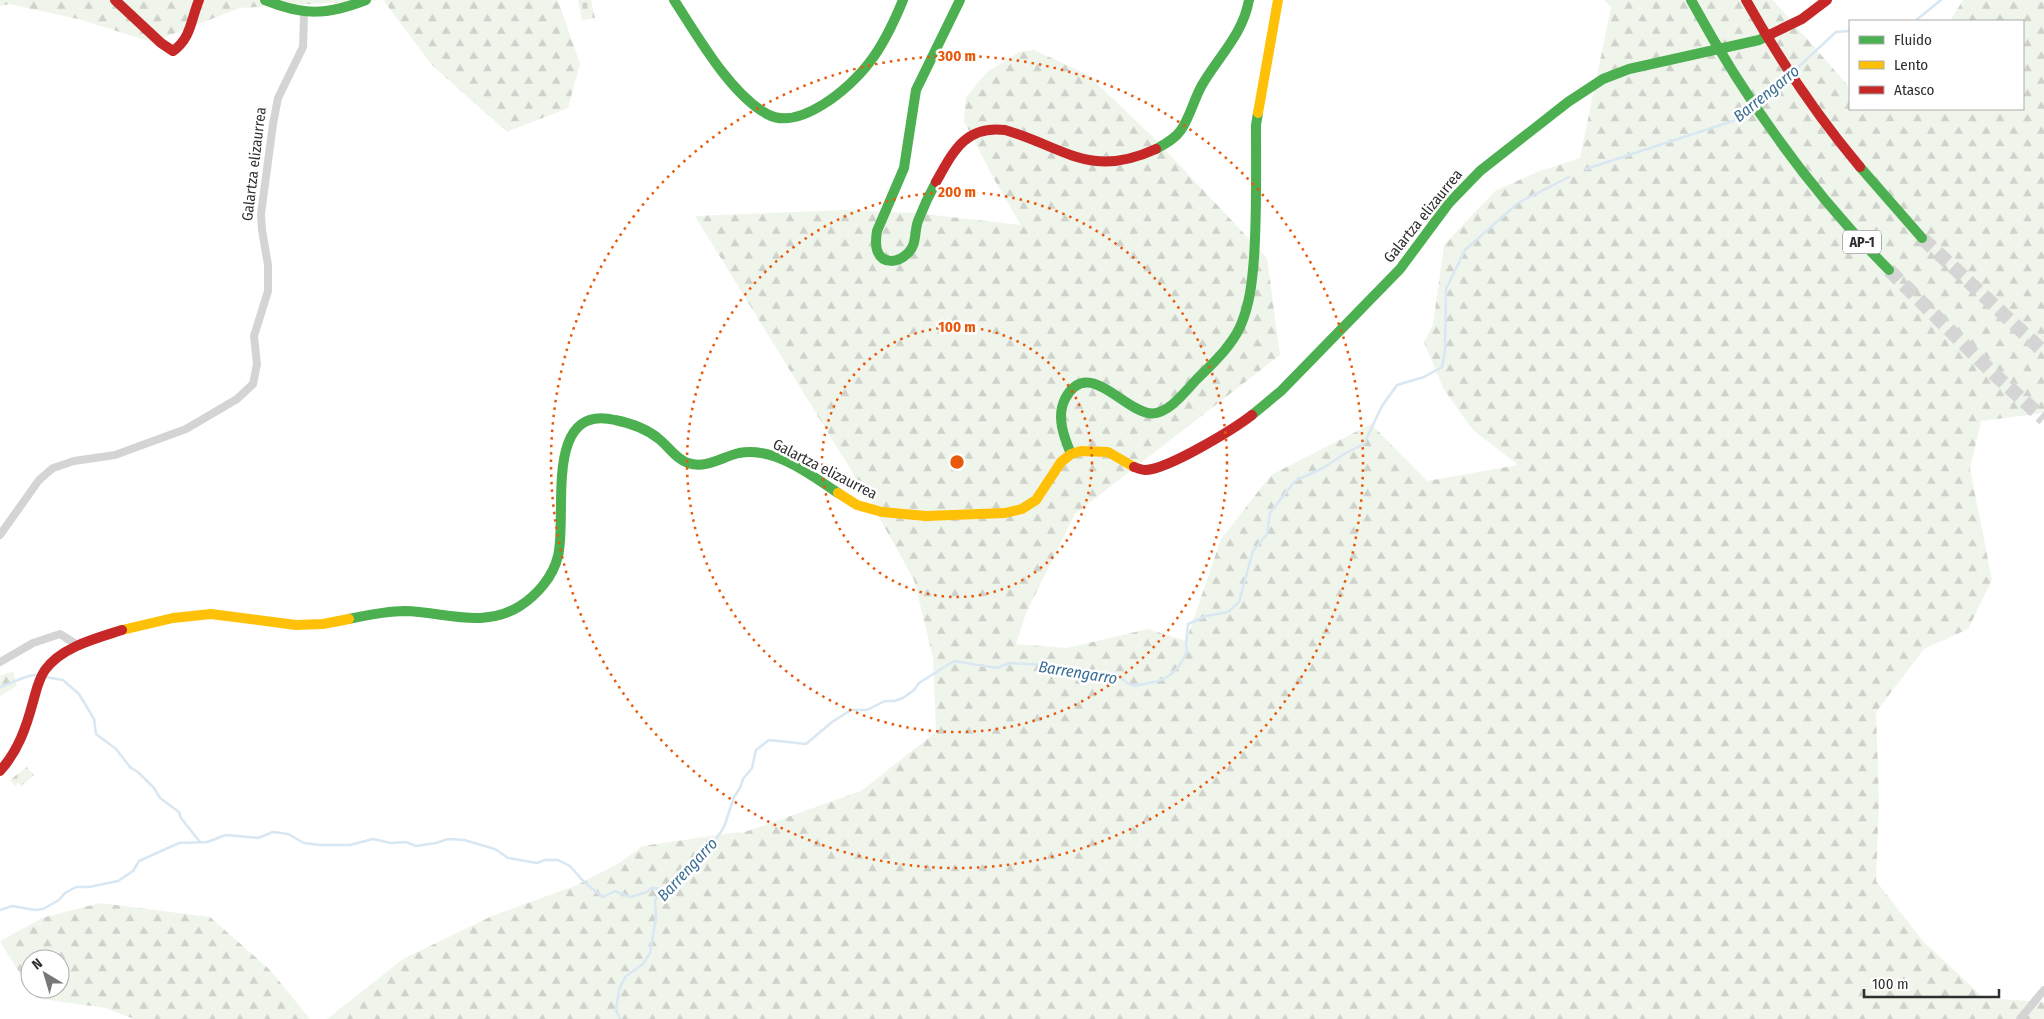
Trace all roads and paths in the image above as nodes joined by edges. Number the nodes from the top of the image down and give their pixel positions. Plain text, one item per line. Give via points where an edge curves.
1 (115, 0) edge
2 (199, 0) edge
3 (265, 0) edge
4 (366, 0) edge
5 (674, 0) edge
6 (903, 0) edge
7 (960, 0) edge
8 (1249, 0) edge
9 (1278, 0) edge
10 (1691, 0) edge
11 (1746, 0) edge
12 (1827, 0) edge
13 (304, 14) junction
14 (1922, 238) tunnel mouth
15 (1889, 270) tunnel mouth
16 (1071, 454) junction
17 (0, 535) edge
18 (79, 646) junction
19 (0, 662) edge
20 (0, 772) edge
21 (2044, 990) edge
22 (2020, 1019) edge

1 - 2 main road via 161,43 173,50 189,35
3 - 13 main road
4 - 13 main road via 334,11
5 - 6 main road via 746,98 765,113 782,118 810,111 850,86 875,56
7 - 8 main road via 912,103 906,164 876,232 876,248 886,260 896,261 913,247 917,224 955,151 968,136 979,130 989,127 1004,130 1070,156 1107,163 1135,158 1168,142 1185,125 1203,84 1242,25
9 - 16 main road via 1256,125 1256,231 1250,301 1245,318 1227,348 1172,405 1162,411 1142,412 1093,383 1076,388 1062,409 1061,420
10 - 15 main road, AP-1 via 1757,111 1797,166 1835,213
11 - 14 main road via 1816,113 1877,190
12 - 16 main road, Galartza elizaurrea via 1796,22 1759,40 1628,69 1603,79 1568,102 1480,171 1449,204 1400,269 1355,316 1266,404 1214,440 1182,458 1145,470 1129,466 1108,452
13 - 17 street, Galartza elizaurrea via 301,54 278,98 261,214 268,291 254,336 257,364 252,384 237,399 180,432 115,455 74,460 53,468 39,480
16 - 18 main road, Galartza elizaurrea via 1061,462 1036,500 1022,509 963,515 896,514 858,505 768,454 744,452 707,463 687,463 654,434 641,428 604,418 589,418 581,421 571,432 563,460 562,543 558,557 550,575 534,595 511,611 481,619 404,611 327,624 294,625 201,614 138,626
18 - 19 street via 60,634 33,643
18 - 20 main road, Galartza elizaurrea via 48,666 37,684 18,747
21 - 22 street

